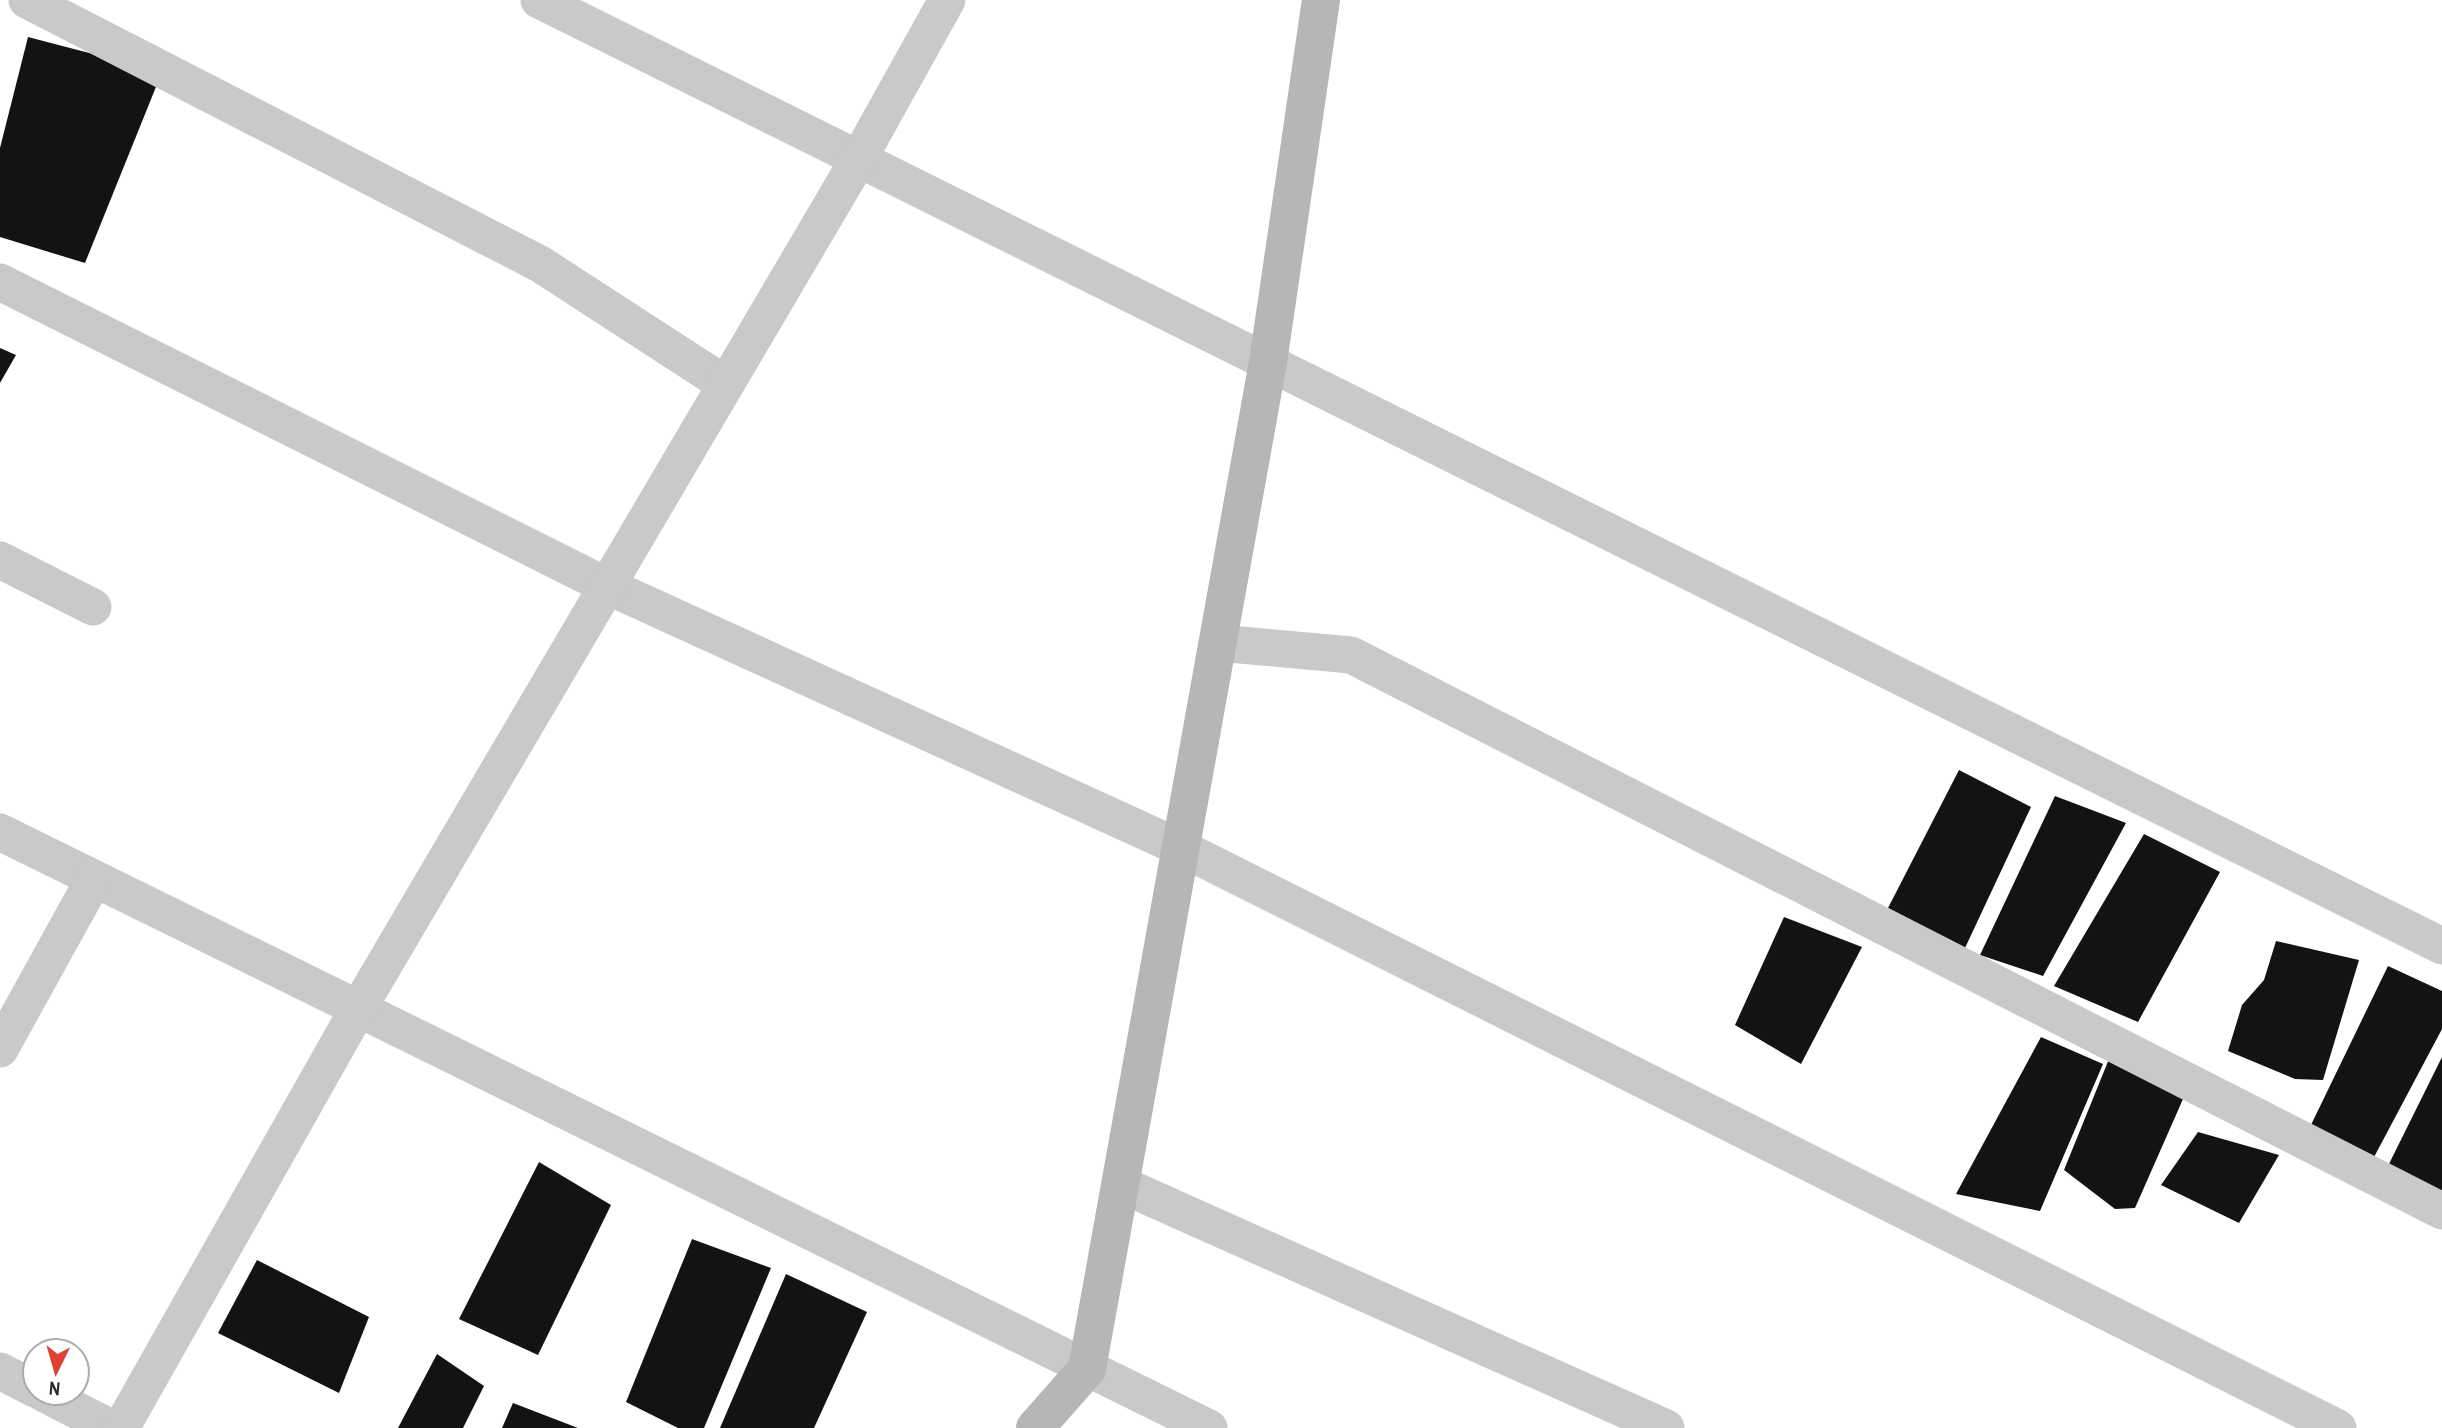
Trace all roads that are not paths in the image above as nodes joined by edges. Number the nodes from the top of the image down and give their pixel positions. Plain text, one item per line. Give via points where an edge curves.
1 (27, 0) edge
2 (539, 0) edge
3 (947, 0) edge
4 (1321, 0) edge
5 (858, 160) junction
6 (0, 282) edge
7 (1268, 362) junction
8 (725, 384) junction
9 (0, 560) edge
10 (607, 586) junction
11 (93, 607) dead end
12 (1217, 643) junction
13 (0, 832) edge
14 (1181, 848) junction
15 (94, 878) junction
16 (2442, 946) edge
17 (358, 1009) junction
18 (0, 1049) edge
19 (1120, 1184) junction
20 (2442, 1210) edge
21 (1087, 1369) junction
22 (0, 1371) edge
23 (21, 1382) edge
24 (70, 1407) edge
25 (111, 1428) edge
26 (121, 1428) edge
27 (1035, 1428) edge
28 (1209, 1428) edge
29 (1666, 1428) edge
30 (2338, 1428) edge

1 - 8 street via 540,264
2 - 5 street
3 - 5 street
4 - 7 main road
5 - 7 street
5 - 8 street
6 - 10 street
7 - 12 main road
7 - 16 street
8 - 10 street
9 - 11 street
10 - 14 street
10 - 17 street
12 - 14 main road
12 - 20 street via 1351,655
13 - 15 street
14 - 19 main road
14 - 30 street
15 - 17 street
15 - 18 street
17 - 21 street
17 - 26 street
19 - 21 main road
19 - 29 street
21 - 27 main road
21 - 28 street
22 - 23 street
24 - 25 street

